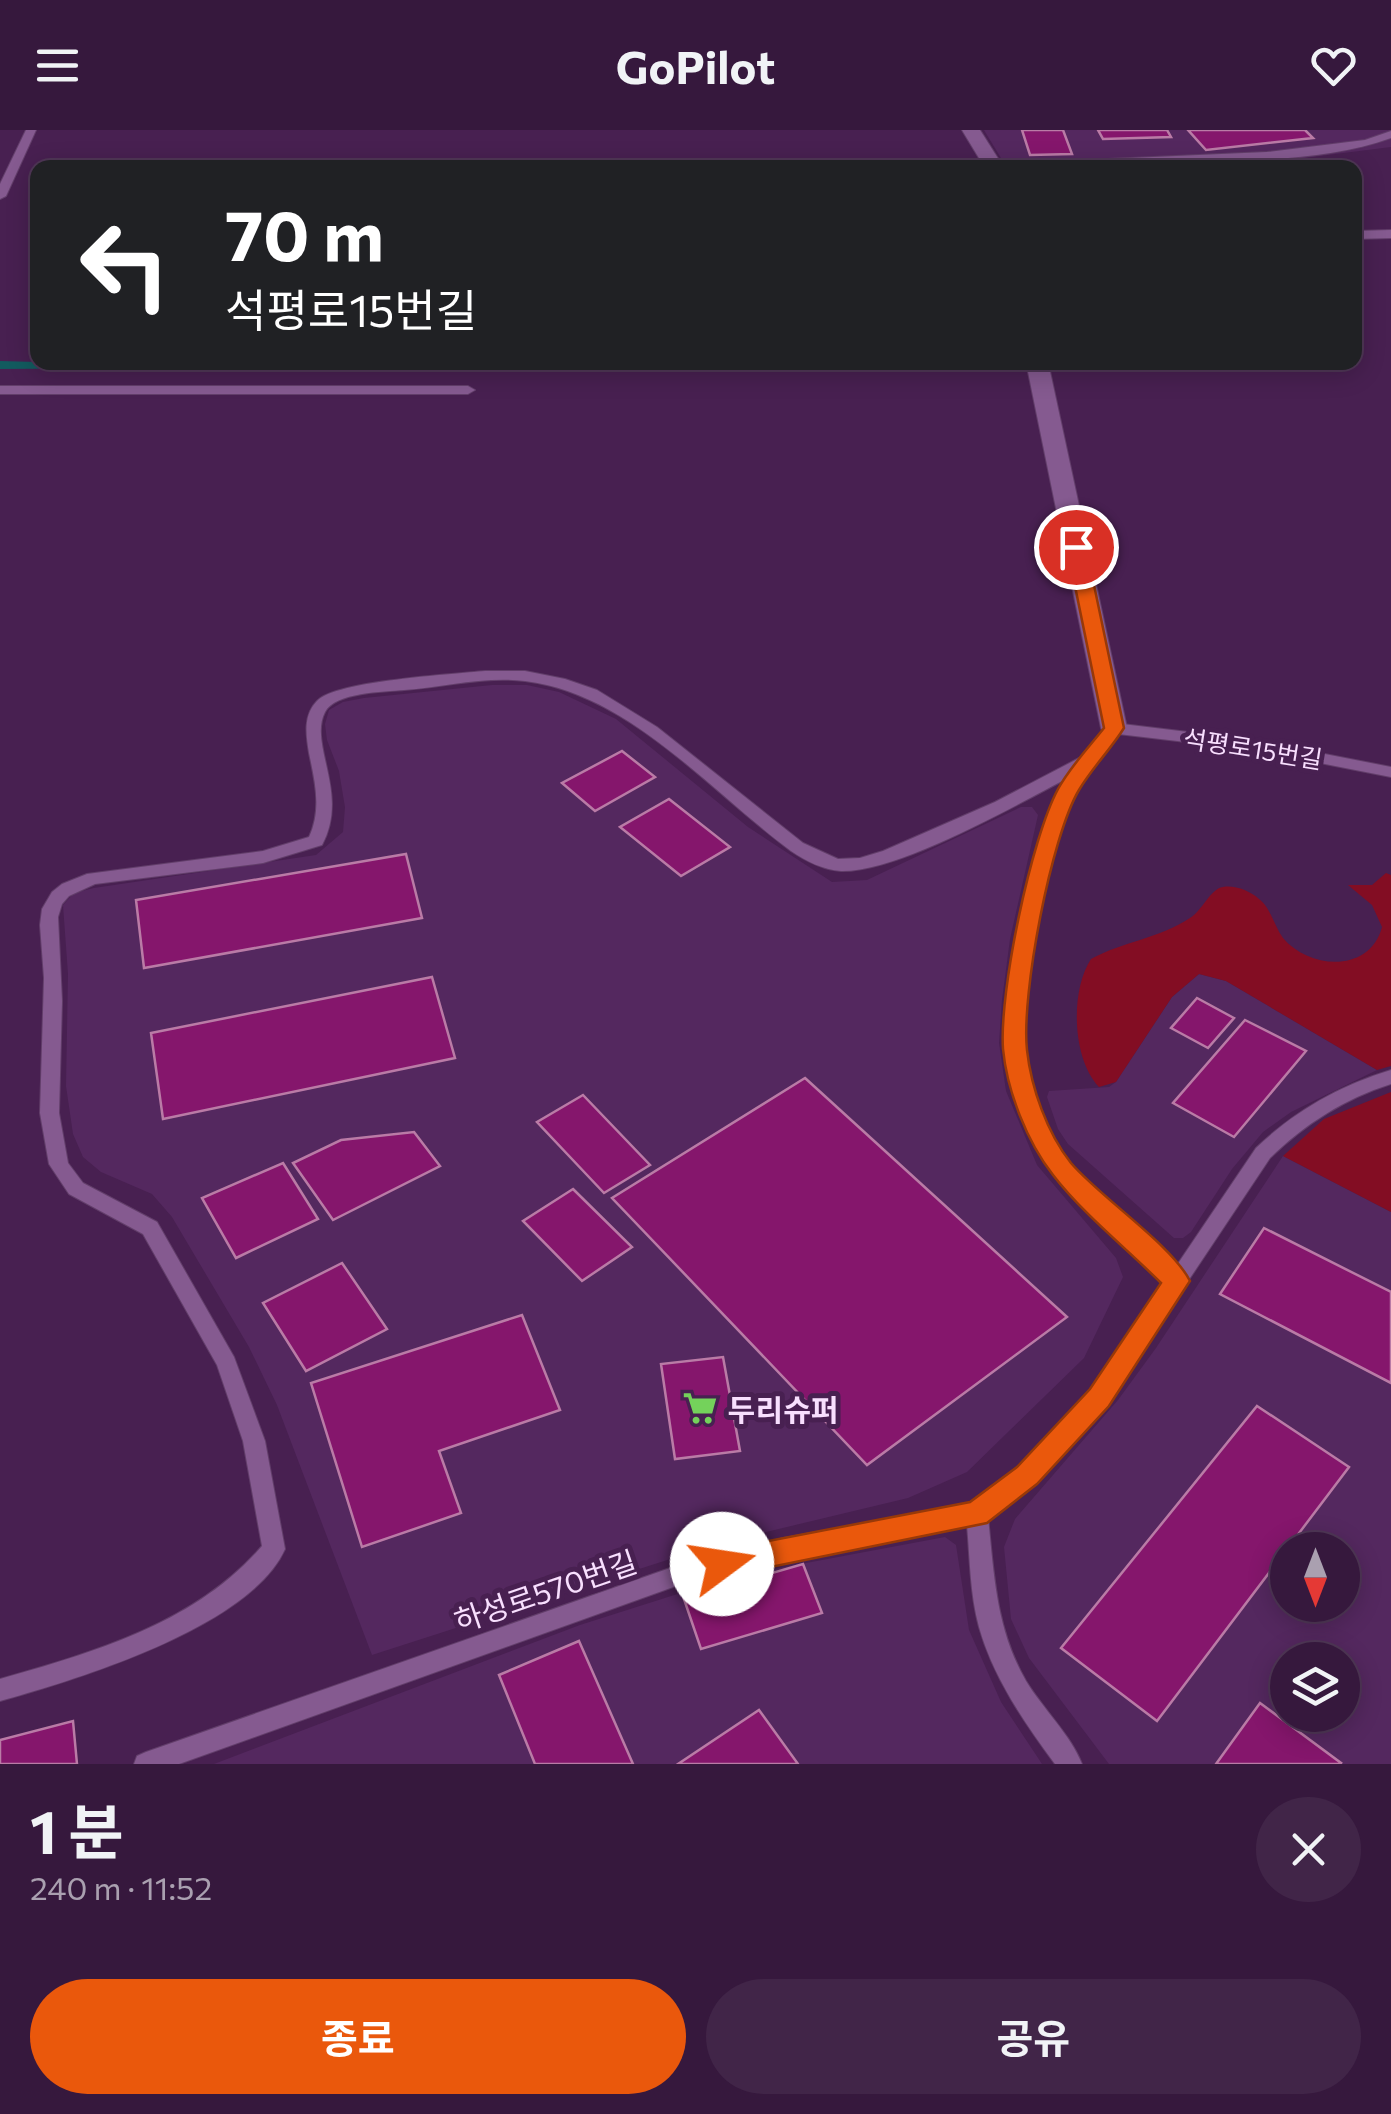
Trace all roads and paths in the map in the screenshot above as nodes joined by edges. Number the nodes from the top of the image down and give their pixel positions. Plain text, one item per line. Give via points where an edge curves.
1 (31, 130) edge
2 (972, 130) edge
3 (1391, 134) edge
4 (991, 160) edge
5 (1121, 160) edge
6 (0, 196) edge
7 (1391, 234) edge
8 (1362, 235) edge
9 (1039, 370) edge
10 (0, 390) edge
11 (468, 390) dead end
12 (1114, 728) junction
13 (1088, 760) junction
14 (1391, 772) edge
15 (1391, 1077) edge
16 (1176, 1281) junction
17 (976, 1514) junction
18 (0, 1690) edge
19 (146, 1764) edge
20 (1070, 1764) edge

1 - 6 lane
2 - 4 street
3 - 5 lane via 1371,144
7 - 8 lane
9 - 12 street
10 - 11 lane
12 - 13 lane
12 - 14 lane, 석평로15번길 via 1254,745
13 - 16 lane via 1068,790 1039,880 1015,1050 1039,1130 1062,1168
13 - 18 lane via 892,855 840,866 815,858 636,718 577,688 523,675 376,689 336,696 315,716 327,797 316,840 263,857 72,885 50,911 49,927 49,1106 60,1167 72,1186 150,1228 219,1348 254,1441 274,1549 262,1568 222,1598 131,1648
15 - 16 lane, 하성로570번길 via 1320,1105 1287,1128
16 - 17 lane, 하성로570번길 via 1099,1398 1027,1476
17 - 19 lane, 하성로570번길 via 690,1571
17 - 20 lane via 997,1646

